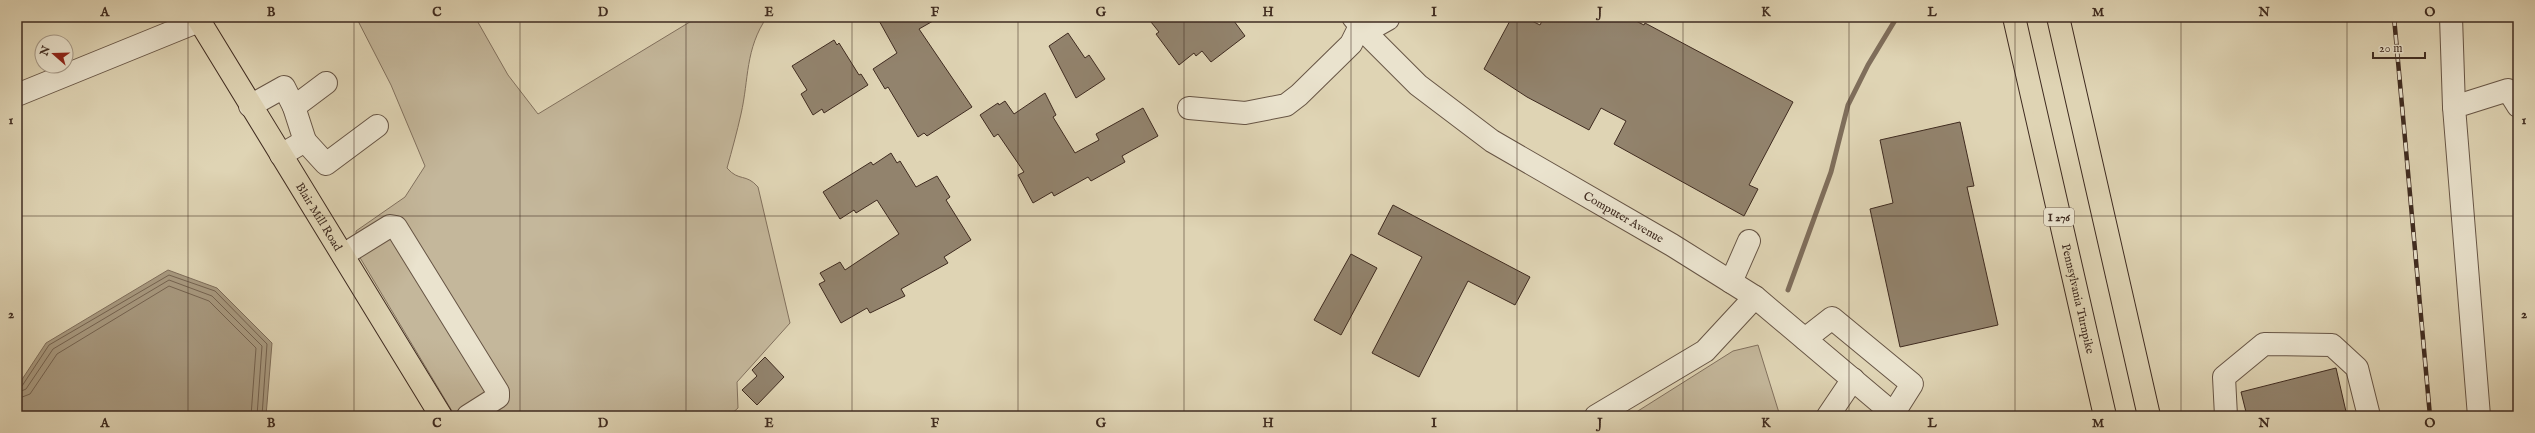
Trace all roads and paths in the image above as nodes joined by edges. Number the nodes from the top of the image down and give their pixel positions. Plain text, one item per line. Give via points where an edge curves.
1 (2014, 17) edge
2 (2058, 17) edge
3 (2451, 17) edge
4 (198, 19) edge
5 (1388, 19) dead end
6 (1360, 25) edge
7 (326, 83) dead end
8 (17, 95) edge
9 (250, 106) junction
10 (2518, 106) edge
11 (294, 107) junction
12 (2454, 107) junction
13 (1189, 108) dead end
14 (377, 126) dead end
15 (305, 142) junction
16 (281, 154) junction
17 (1749, 241) dead end
18 (343, 255) junction
19 (1731, 282) junction
20 (1755, 297) junction
21 (1805, 339) junction
22 (1853, 379) junction
23 (1895, 415) edge
24 (441, 416) edge
25 (468, 416) edge
26 (1596, 416) edge
27 (1828, 416) edge
28 (2105, 416) edge
29 (2149, 416) edge
30 (2226, 416) edge
31 (2369, 416) edge
32 (2479, 416) edge

1 - 28 main road, Pennsylvania Turnpike / I 276
2 - 29 main road
3 - 12 street
4 - 8 street
4 - 9 main road, Blair Mill Road
5 - 6 street
6 - 13 street via 1351,44 1299,95 1286,104 1245,113
6 - 19 street, Computer Avenue via 1418,85 1492,141
7 - 11 street
9 - 11 street via 284,88
9 - 16 main road, Blair Mill Road
10 - 12 street via 2508,90
11 - 15 street
12 - 32 street
14 - 15 street via 326,164
15 - 16 street
16 - 18 main road, Blair Mill Road
17 - 19 street
18 - 24 main road, Blair Mill Road
18 - 25 street via 390,226 396,228 498,392 498,397
19 - 20 street, Computer Avenue
20 - 21 street, Computer Avenue
20 - 26 street via 1705,351
21 - 22 street, Computer Avenue
21 - 23 street via 1832,318 1912,384
22 - 23 street, Computer Avenue
22 - 27 street
30 - 31 street via 2224,377 2264,344 2332,344 2357,368

